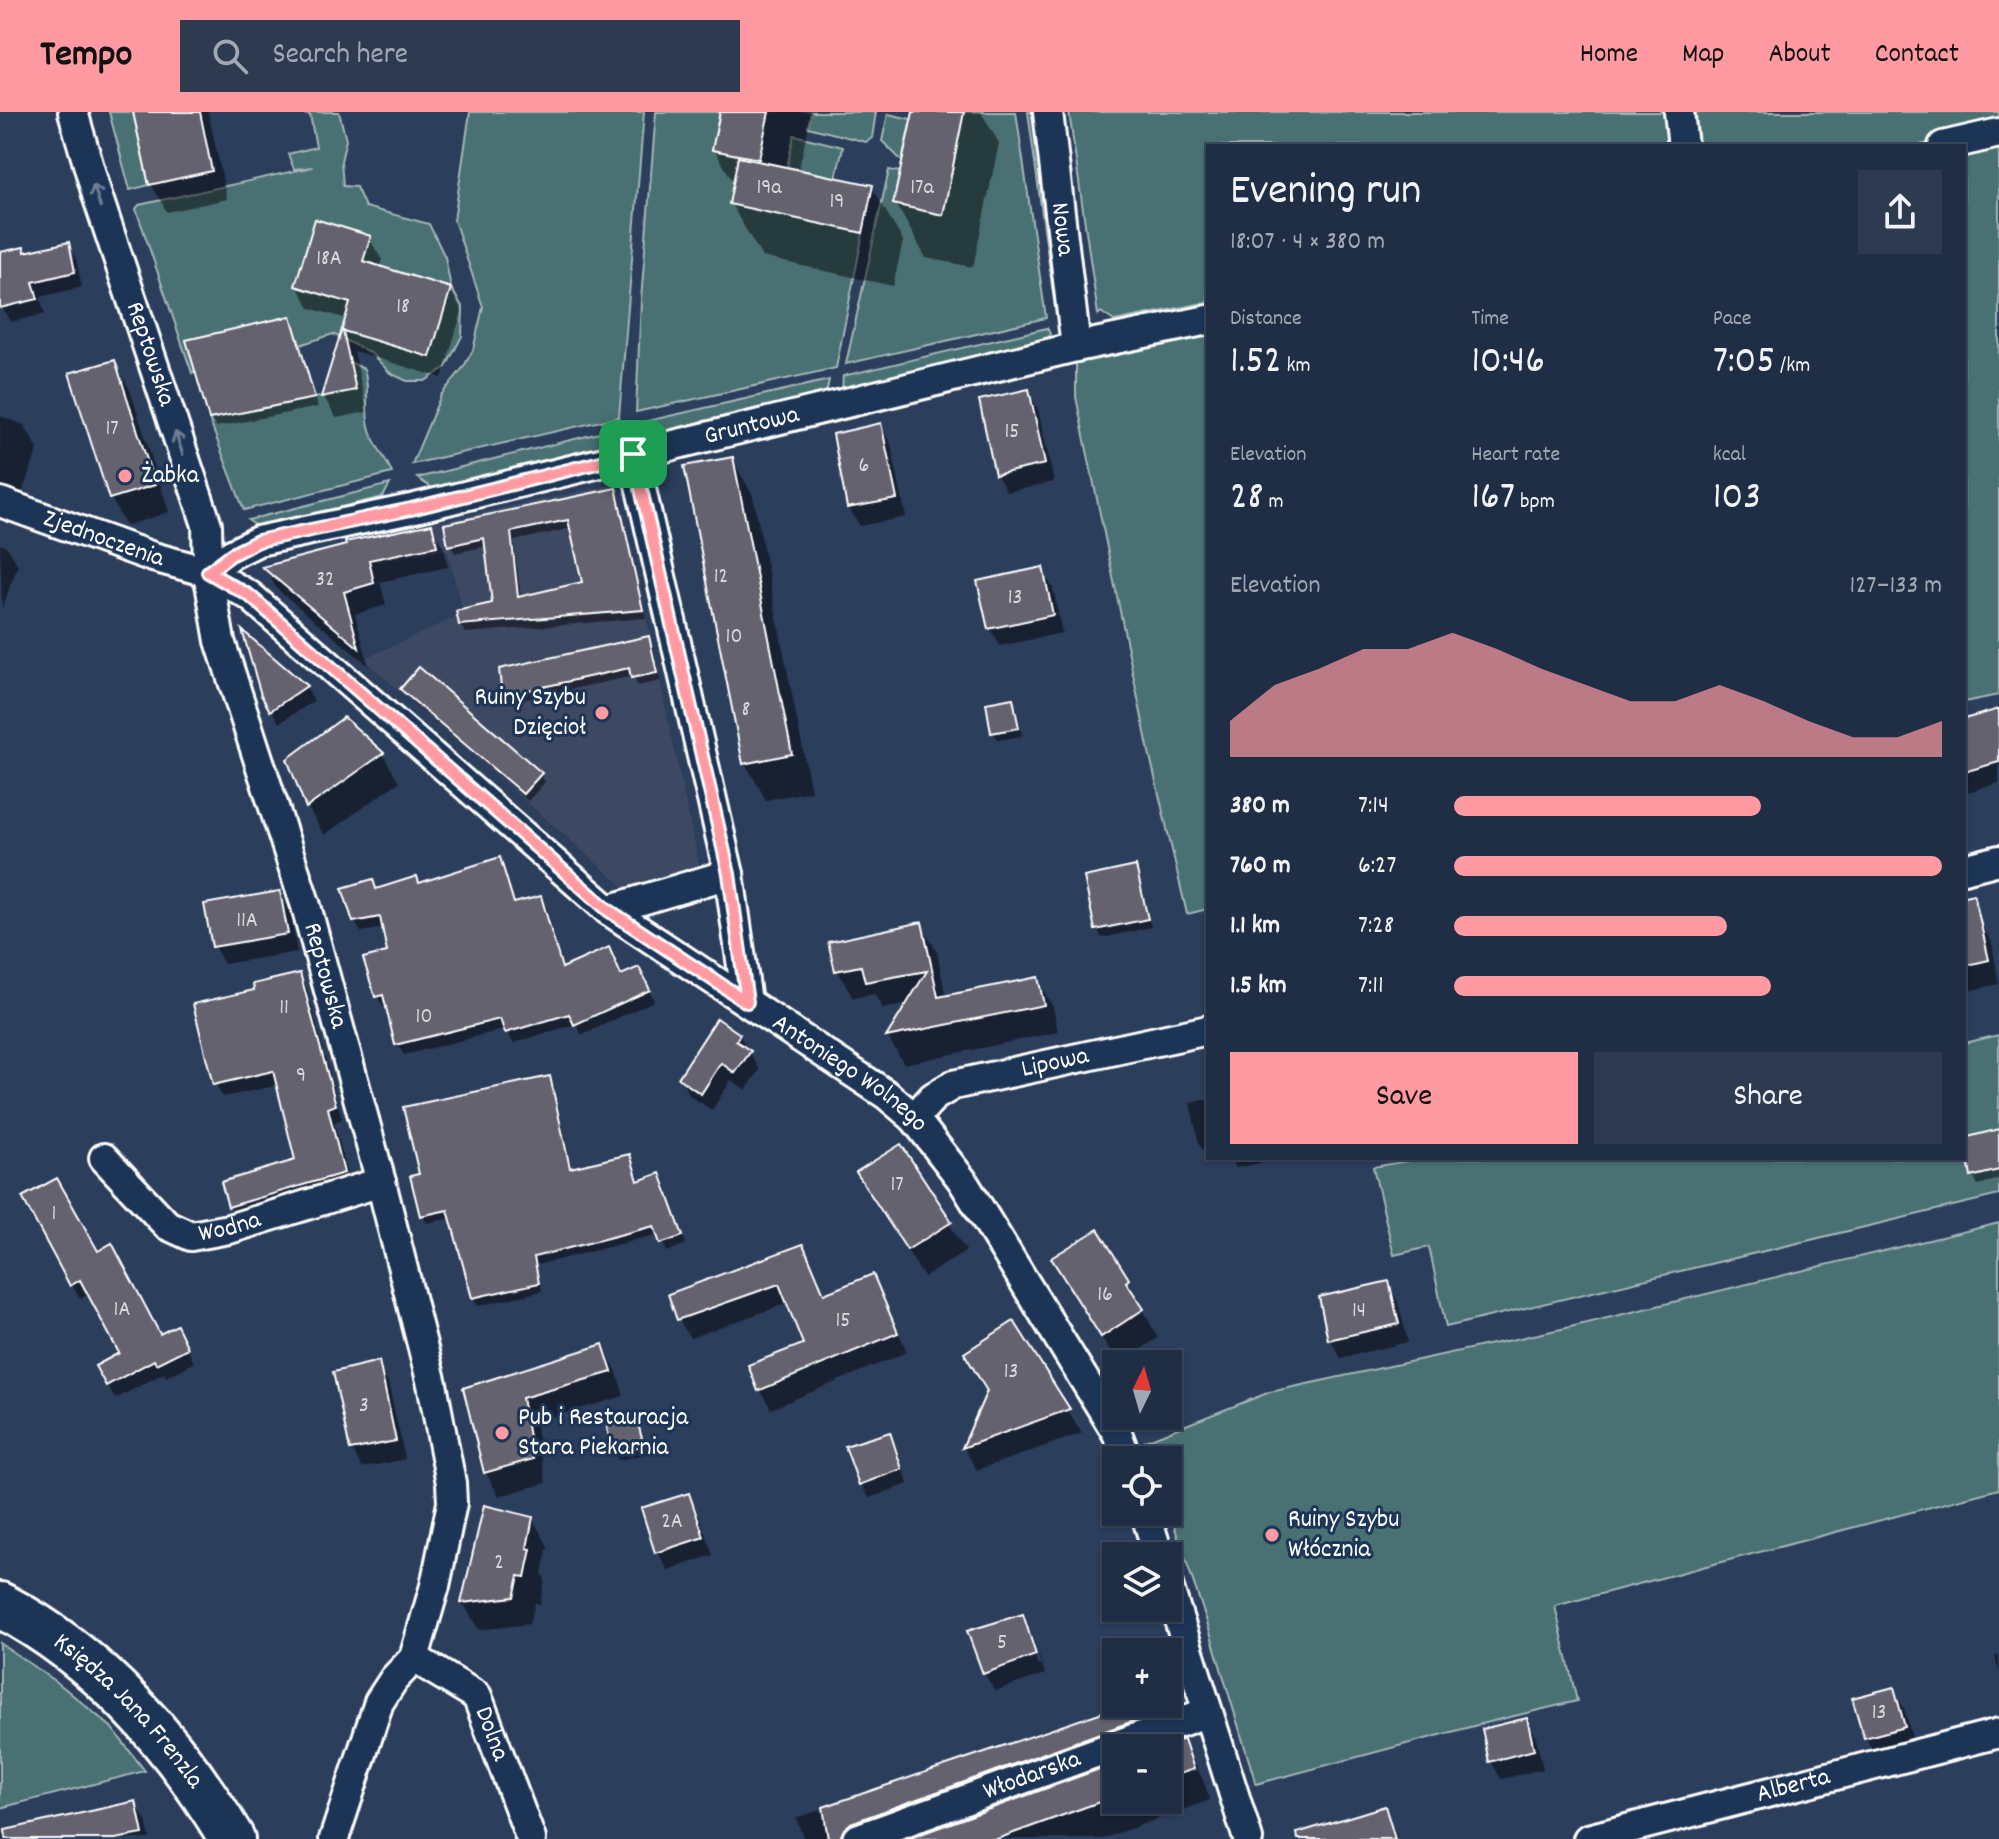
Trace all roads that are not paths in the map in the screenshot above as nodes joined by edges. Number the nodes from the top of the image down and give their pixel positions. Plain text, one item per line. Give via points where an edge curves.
1 (73, 112) edge
2 (1048, 112) edge
3 (1679, 112) edge
4 (1999, 133) edge
5 (1683, 144) edge
6 (1952, 144) edge
7 (1206, 320) edge
8 (1076, 347) junction
9 (633, 454) junction
10 (0, 502) edge
11 (208, 572) junction
12 (1999, 860) edge
13 (1966, 868) edge
14 (729, 874) junction
15 (608, 910) junction
16 (747, 1002) junction
17 (1206, 1030) edge
18 (914, 1118) junction
19 (104, 1158) dead end
20 (381, 1182) junction
21 (1122, 1446) edge
22 (0, 1605) edge
23 (1180, 1622) edge
24 (414, 1658) junction
25 (1208, 1712) junction
26 (1999, 1733) edge
27 (232, 1839) edge
28 (334, 1839) edge
29 (531, 1839) edge
30 (857, 1839) edge
31 (1248, 1839) edge
32 (1588, 1839) edge

11 -> 1 street, Reptowska via 207,525
2 - 8 street, Nowa
3 - 5 street
4 - 6 street
7 - 8 street, Gruntowa
8 - 9 street, Gruntowa
9 - 11 street, Gruntowa via 258,541
9 - 14 street
10 - 11 street, Zjednoczenia
11 - 15 street, Antoniego Wolnego via 250,596
11 - 20 street, Reptowska via 220,641 306,906
12 - 13 street
14 - 15 street
14 - 16 street
15 - 16 street, Antoniego Wolnego
16 - 18 street, Antoniego Wolnego
17 - 18 street, Lipowa via 953,1085
18 - 21 street, Antoniego Wolnego via 962,1180
19 - 20 street, Wodna via 167,1225 191,1236
20 - 24 street, Reptowska via 432,1384 452,1503
22 - 27 main road, Księdza Jana Frenzla via 55,1640 143,1715
23 - 25 street
24 - 28 street, Reptowska via 379,1702
24 - 29 street, Dolna via 477,1696
25 - 30 street, Włodarska
25 - 31 street
26 - 32 street, Alberta

